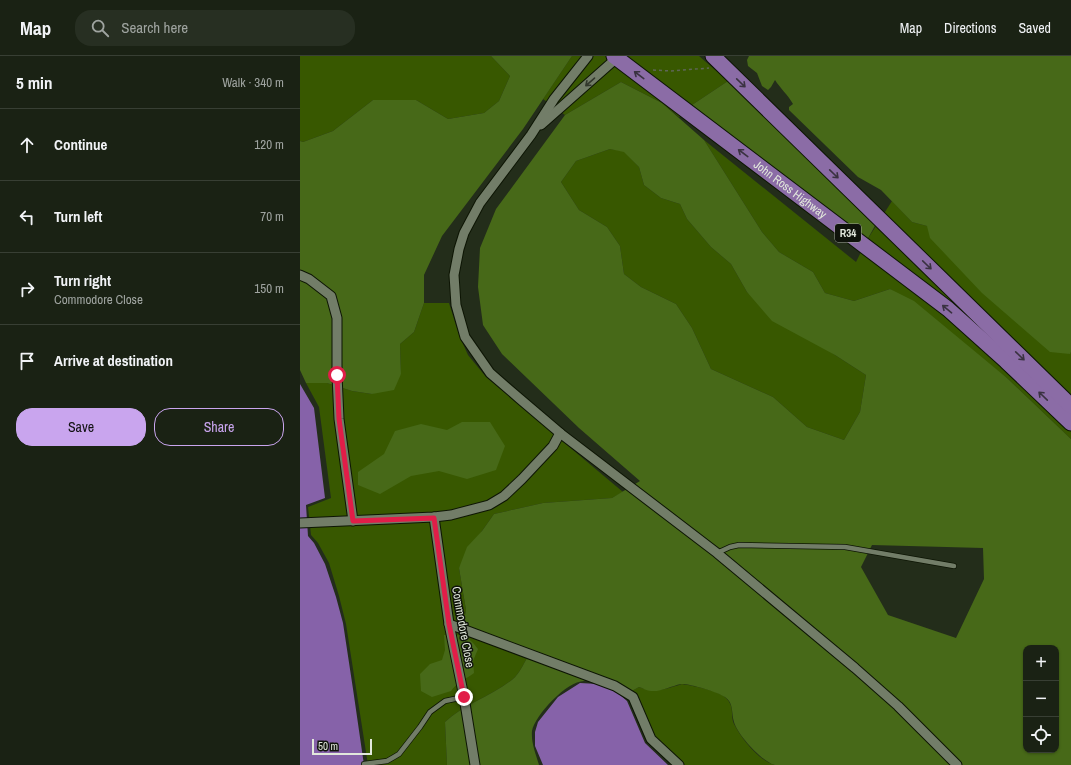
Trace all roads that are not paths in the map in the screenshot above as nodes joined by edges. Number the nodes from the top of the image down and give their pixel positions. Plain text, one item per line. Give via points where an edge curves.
1 (588, 56) edge
2 (713, 56) edge
3 (617, 57) edge
4 (531, 135) junction
5 (300, 275) edge
6 (1071, 406) edge
7 (1071, 423) edge
8 (560, 433) junction
9 (434, 518) junction
10 (353, 521) junction
11 (300, 523) edge
12 (717, 554) junction
13 (954, 566) dead end
14 (449, 624) junction
15 (464, 697) junction
16 (364, 764) edge
17 (475, 765) edge
18 (679, 765) edge
19 (957, 765) edge

1 - 4 street via 554,99
2 -> 6 main road, R34
3 -> 4 street
7 -> 3 main road, John Ross Highway / R34 via 942,305
4 - 8 street via 480,203 464,234 454,275 456,306 465,337 490,373
5 - 10 street via 331,296 337,318 339,419
8 - 9 street via 553,446 504,496 489,505
8 - 12 street
9 - 10 street
9 - 14 street, Commodore Close
10 - 11 street
12 - 13 lane via 738,545 845,547
12 - 19 street via 855,668 898,706
14 - 15 street, Commodore Close
14 - 18 street via 615,686 633,697 651,739
15 - 16 lane via 445,702 430,712 394,758
15 - 17 street, Commodore Close

